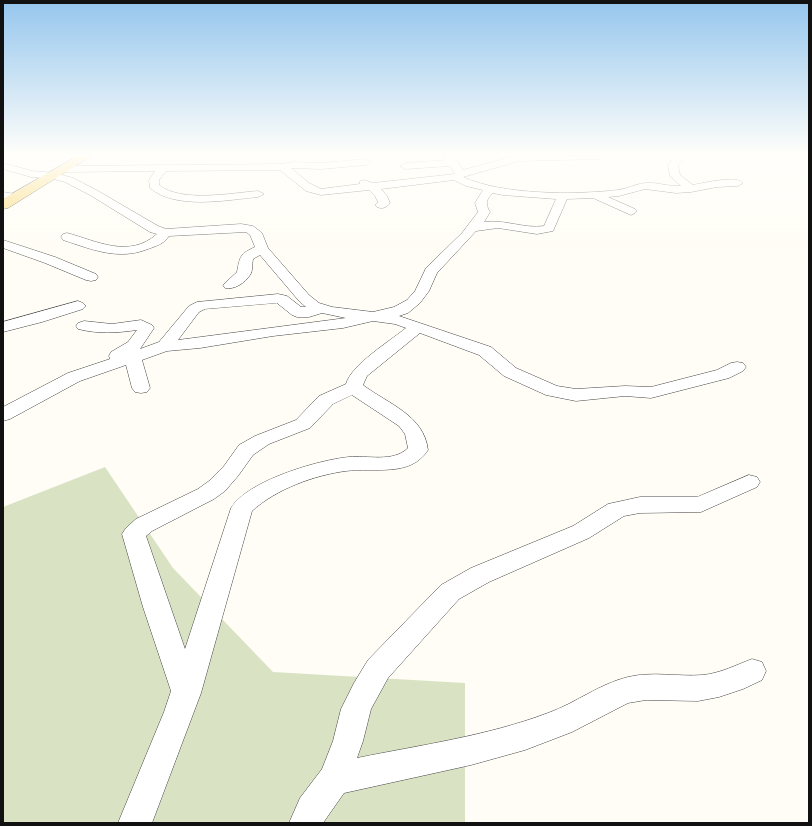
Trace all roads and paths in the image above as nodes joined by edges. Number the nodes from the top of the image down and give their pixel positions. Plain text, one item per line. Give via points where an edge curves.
1 (23, 194) edge
2 (95, 194) edge
3 (166, 194) edge
4 (258, 194) dead end
5 (379, 194) edge
6 (486, 194) edge
7 (521, 194) edge
8 (613, 194) edge
9 (538, 195) joint
10 (3, 196) edge
11 (562, 196) junction
12 (593, 196) junction
13 (17, 197) junction
14 (3, 205) edge
15 (381, 205) dead end
16 (631, 211) dead end
17 (470, 229) junction
18 (165, 233) junction
19 (67, 237) dead end
20 (3, 244) edge
21 (262, 249) junction
22 (91, 277) dead end
23 (232, 283) dead end
24 (78, 306) dead end
25 (321, 309) junction
26 (376, 317) junction
27 (84, 326) dead end
28 (3, 327) edge
29 (418, 327) junction
30 (165, 346) junction
31 (132, 356) junction
32 (737, 368) dead end
33 (95, 370) junction
34 (354, 387) junction
35 (141, 388) dead end
36 (3, 415) edge
37 (749, 482) dead end
38 (752, 671) dead end
39 (186, 693) junction
40 (334, 779) junction
41 (135, 823) edge
42 (306, 823) edge

1 - 13 main road
2 - 18 street
3 - 4 street via 191,198
5 - 15 street via 384,203
6 - 17 street via 480,205 484,212 483,216
7 - 9 street
8 - 12 street
9 - 11 street
10 - 13 street
11 - 12 street
11 - 17 street via 549,228 545,230 534,231 497,225
12 - 16 street
13 - 14 main road
17 - 26 street via 467,236 429,274 422,291 408,307
18 - 19 street via 162,238 141,248 124,252 110,251
18 - 21 street via 249,229 256,233
20 - 22 street
21 - 23 street via 246,258 245,272 252,279
21 - 25 street via 304,298
24 - 28 street via 36,320
25 - 26 street
25 - 30 street via 300,312 278,298 202,305 194,309
26 - 29 street
26 - 30 street via 343,324
27 - 33 street via 112,329 140,325 146,328 135,345
29 - 32 street via 485,351 510,372 534,384 564,394 625,391 651,393
29 - 34 street via 361,372
30 - 31 street
31 - 33 street
31 - 35 street
33 - 36 street via 74,377
34 - 39 street via 326,400 303,424 262,440 246,450 232,471 217,486 144,525 134,534
34 - 39 street via 411,427 416,435 418,450 414,456 398,463 346,464 323,470 271,487 248,500 242,508
37 - 40 street via 701,504 640,506 616,510 581,532 480,575 450,592 375,675 356,709
38 - 40 street via 732,681 698,688 660,686 629,690 553,726 496,744
39 - 41 street
40 - 42 street

